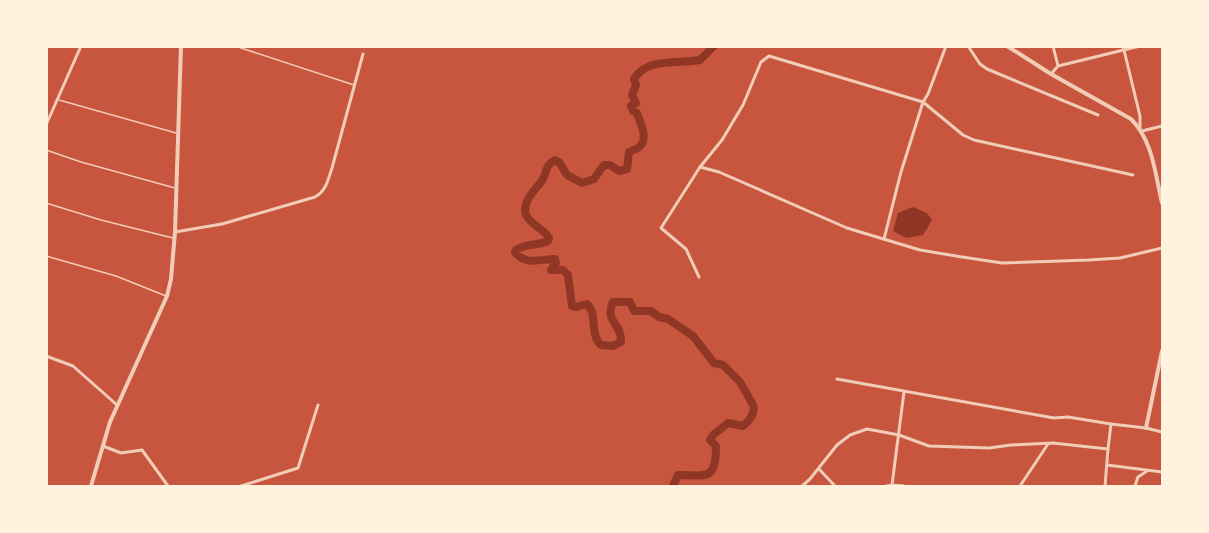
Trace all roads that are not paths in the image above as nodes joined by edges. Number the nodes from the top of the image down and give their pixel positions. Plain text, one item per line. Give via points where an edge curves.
1 (81, 46) edge
2 (181, 46) edge
3 (235, 46) edge
4 (946, 46) edge
5 (968, 46) edge
6 (1007, 46) edge
7 (1053, 46) edge
8 (1140, 46) edge
9 (1124, 48) edge
10 (363, 54) dead end
11 (1058, 66) junction
12 (1051, 74) junction
13 (354, 85) junction
14 (58, 100) junction
15 (923, 102) junction
16 (1098, 115) dead end
17 (46, 125) edge
18 (1162, 126) edge
19 (1141, 130) junction
20 (177, 133) junction
21 (46, 150) edge
22 (700, 167) junction
23 (1133, 175) dead end
24 (176, 188) junction
25 (46, 203) edge
26 (1162, 203) edge
27 (175, 232) junction
28 (174, 239) junction
29 (884, 239) junction
30 (1162, 248) edge
31 (46, 256) edge
32 (699, 277) dead end
33 (167, 296) junction
34 (1162, 351) edge
35 (46, 356) edge
36 (837, 379) dead end
37 (904, 391) junction
38 (117, 405) junction
39 (318, 405) dead end
40 (1112, 424) junction
41 (1146, 428) junction
42 (1162, 432) edge
43 (899, 435) junction
44 (1048, 444) junction
45 (102, 446) junction
46 (1108, 449) junction
47 (1107, 465) junction
48 (819, 469) junction
49 (1148, 471) junction
50 (1162, 472) edge
51 (892, 485) junction
52 (91, 486) edge
53 (168, 486) edge
54 (241, 486) edge
55 (802, 486) edge
56 (835, 486) edge
57 (886, 486) edge
58 (904, 486) edge
59 (1020, 486) edge
60 (1105, 486) edge
61 (1135, 486) edge

1 - 14 street
2 - 20 street
3 - 13 lane
4 - 15 street
5 - 16 street via 987,69
6 - 12 street
7 - 11 street
8 - 9 street
9 - 11 street
9 - 19 street
10 - 13 street
11 - 12 street
12 - 19 street via 1131,119
13 - 27 street via 322,193 222,224
14 - 17 street
14 - 20 lane
15 - 22 street via 774,56 766,57 743,105
15 - 23 street via 974,140
15 - 29 street
18 - 19 street
19 - 26 street via 1150,149
20 - 24 street
21 - 24 lane
22 - 29 street via 846,228
22 - 32 street via 661,228 686,249
24 - 27 street
25 - 28 lane
27 - 28 street
28 - 33 street
29 - 30 street via 920,250 1002,262 1120,258
31 - 33 lane
33 - 38 street
34 - 41 street
35 - 38 street via 73,366
36 - 37 street
37 - 40 street via 1054,418
37 - 43 street
38 - 45 street
39 - 54 street via 298,468
40 - 41 street
40 - 46 street
41 - 42 street
43 - 44 street via 928,446 989,448
43 - 48 street via 875,429 858,431 837,445
43 - 51 street
44 - 46 street
44 - 59 street
45 - 52 street
45 - 53 street via 122,453 142,450
46 - 47 street
47 - 49 street
47 - 60 street
48 - 55 street
48 - 56 street
49 - 50 street
49 - 61 street via 1138,477
51 - 57 street
51 - 58 street

